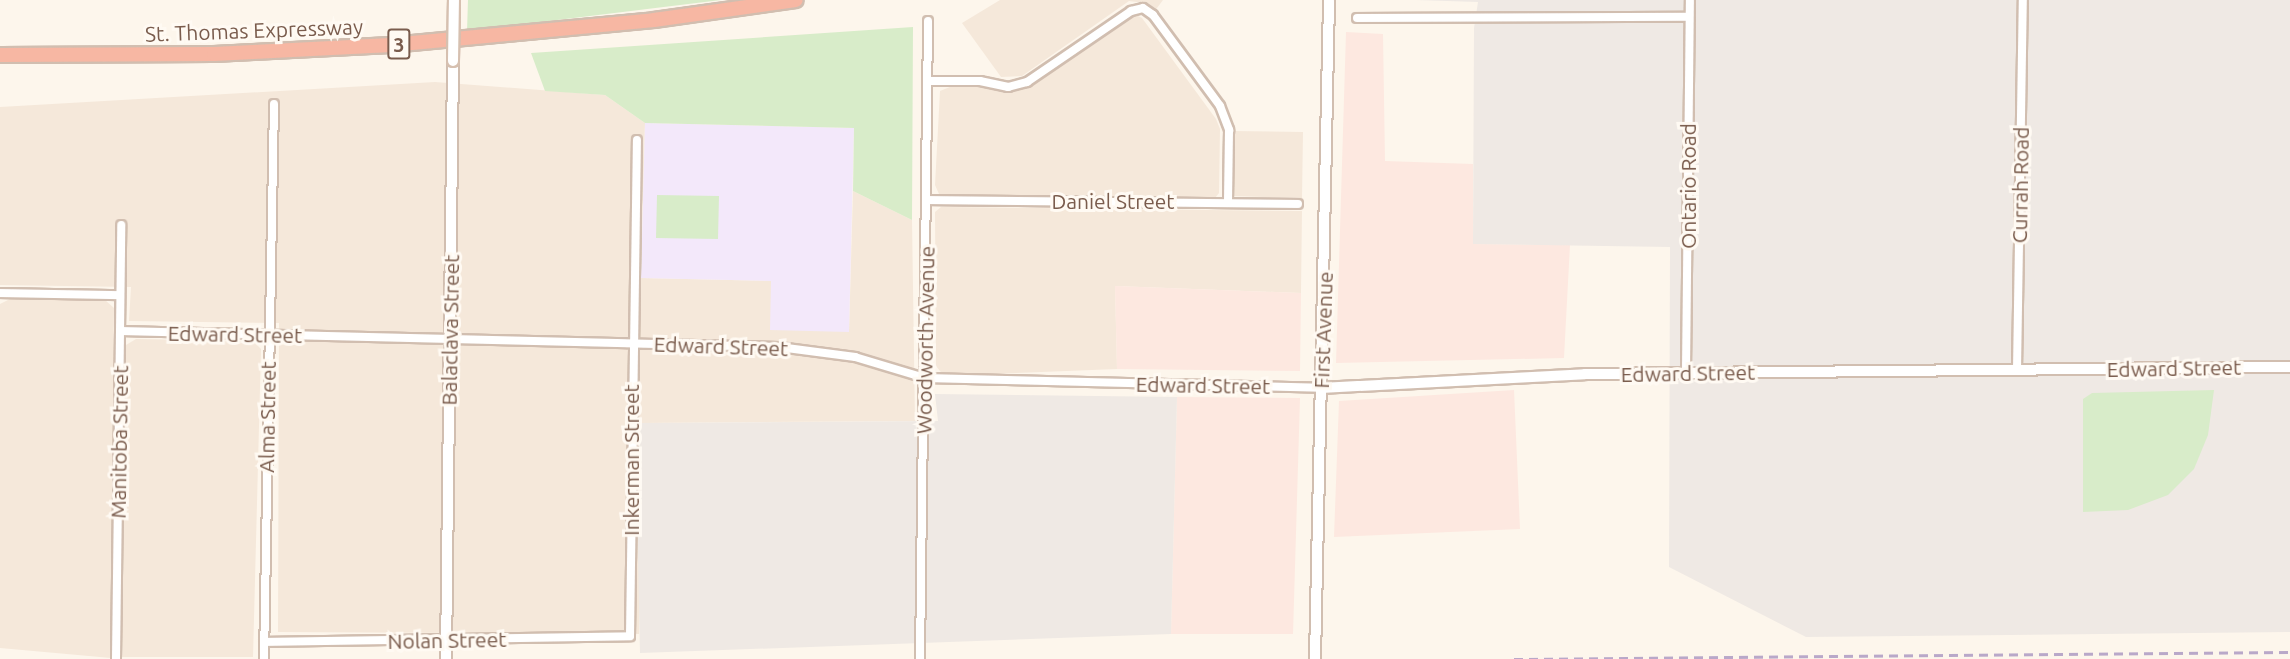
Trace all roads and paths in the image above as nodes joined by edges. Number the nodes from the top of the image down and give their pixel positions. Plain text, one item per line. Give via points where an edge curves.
1 (454, 0) edge
2 (796, 0) edge
3 (1329, 0) edge
4 (1690, 0) edge
5 (2023, 0) edge
6 (1689, 17) junction
7 (1357, 18) dead end
8 (928, 21) dead end
9 (0, 55) edge
10 (929, 81) junction
11 (274, 104) dead end
12 (638, 140) dead end
13 (927, 200) junction
14 (1228, 202) junction
15 (1298, 204) dead end
16 (121, 225) dead end
17 (0, 293) edge
18 (120, 295) junction
19 (120, 332) junction
20 (268, 335) junction
21 (450, 340) junction
22 (632, 344) junction
23 (2290, 367) edge
24 (2017, 370) junction
25 (1686, 372) junction
26 (925, 378) junction
27 (1321, 388) junction
28 (630, 636) joint
29 (446, 640) junction
30 (264, 642) junction
31 (116, 659) edge
32 (264, 659) edge
33 (446, 659) edge
34 (920, 659) edge
35 (1316, 659) edge

1 - 21 street, Balaclava Street, bridge
2 - 9 highway, St. Thomas Expressway / 3 via 654,20 391,45 191,55
3 - 27 street, First Avenue
4 - 6 street, Ontario Road
5 - 24 street, Currah Road
6 - 7 street
6 - 25 street, Ontario Road
8 - 10 street, Woodworth Avenue
10 - 13 street, Woodworth Avenue
10 - 14 street via 980,81 1008,87 1027,82 1131,11 1143,8 1154,15 1220,106 1229,130
11 - 20 street, Alma Street
12 - 22 street, Inkerman Street
13 - 14 street, Daniel Street
13 - 26 street, Woodworth Avenue
14 - 15 street, Daniel Street
16 - 18 street, Manitoba Street
17 - 18 street
18 - 19 street, Manitoba Street
19 - 20 street, Edward Street
19 - 31 street, Manitoba Street
20 - 21 street, Edward Street
20 - 30 street, Alma Street
21 - 22 street, Edward Street
21 - 29 street, Balaclava Street
22 - 26 street, Edward Street via 819,350
22 - 28 street, Inkerman Street
23 - 24 street, Edward Street
24 - 25 street, Edward Street
25 - 27 street, Edward Street
26 - 27 street, Edward Street
26 - 34 street, Woodworth Avenue
27 - 35 street, First Avenue
28 - 29 street, Nolan Street
29 - 30 street, Nolan Street
29 - 33 street, Balaclava Street
30 - 32 street, Alma Street

